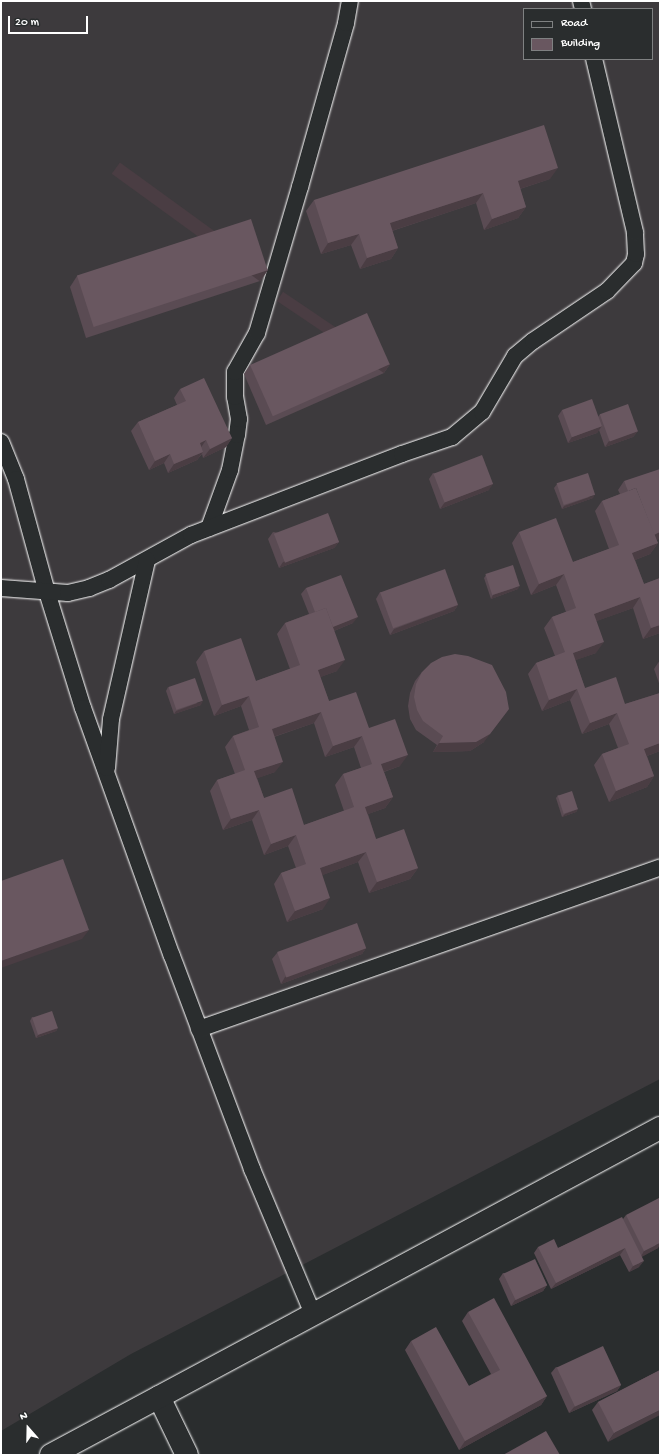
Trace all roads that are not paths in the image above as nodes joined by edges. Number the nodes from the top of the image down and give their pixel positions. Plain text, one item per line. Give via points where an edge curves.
1 (350, 1) edge
2 (594, 60) edge
3 (1, 442) edge
4 (209, 528) junction
5 (146, 560) junction
6 (1, 588) edge
7 (47, 592) junction
8 (107, 772) junction
9 (660, 868) edge
10 (199, 1029) junction
11 (660, 1128) edge
12 (313, 1314) junction
13 (159, 1397) junction
14 (51, 1455) edge
15 (186, 1455) edge

1 - 4 lane via 346,23 257,333 235,372 234,397 239,419 237,435 230,470
2 - 4 lane via 635,232 634,263 625,274 607,291 515,356 482,412 452,437
3 - 7 lane via 16,479
4 - 5 lane via 173,543
5 - 7 lane via 89,588 68,593
5 - 8 lane via 111,719
6 - 7 lane
7 - 8 lane via 83,708
8 - 10 lane
9 - 10 lane
10 - 12 lane via 252,1169
11 - 12 main road
12 - 13 main road
13 - 14 main road
13 - 15 main road

